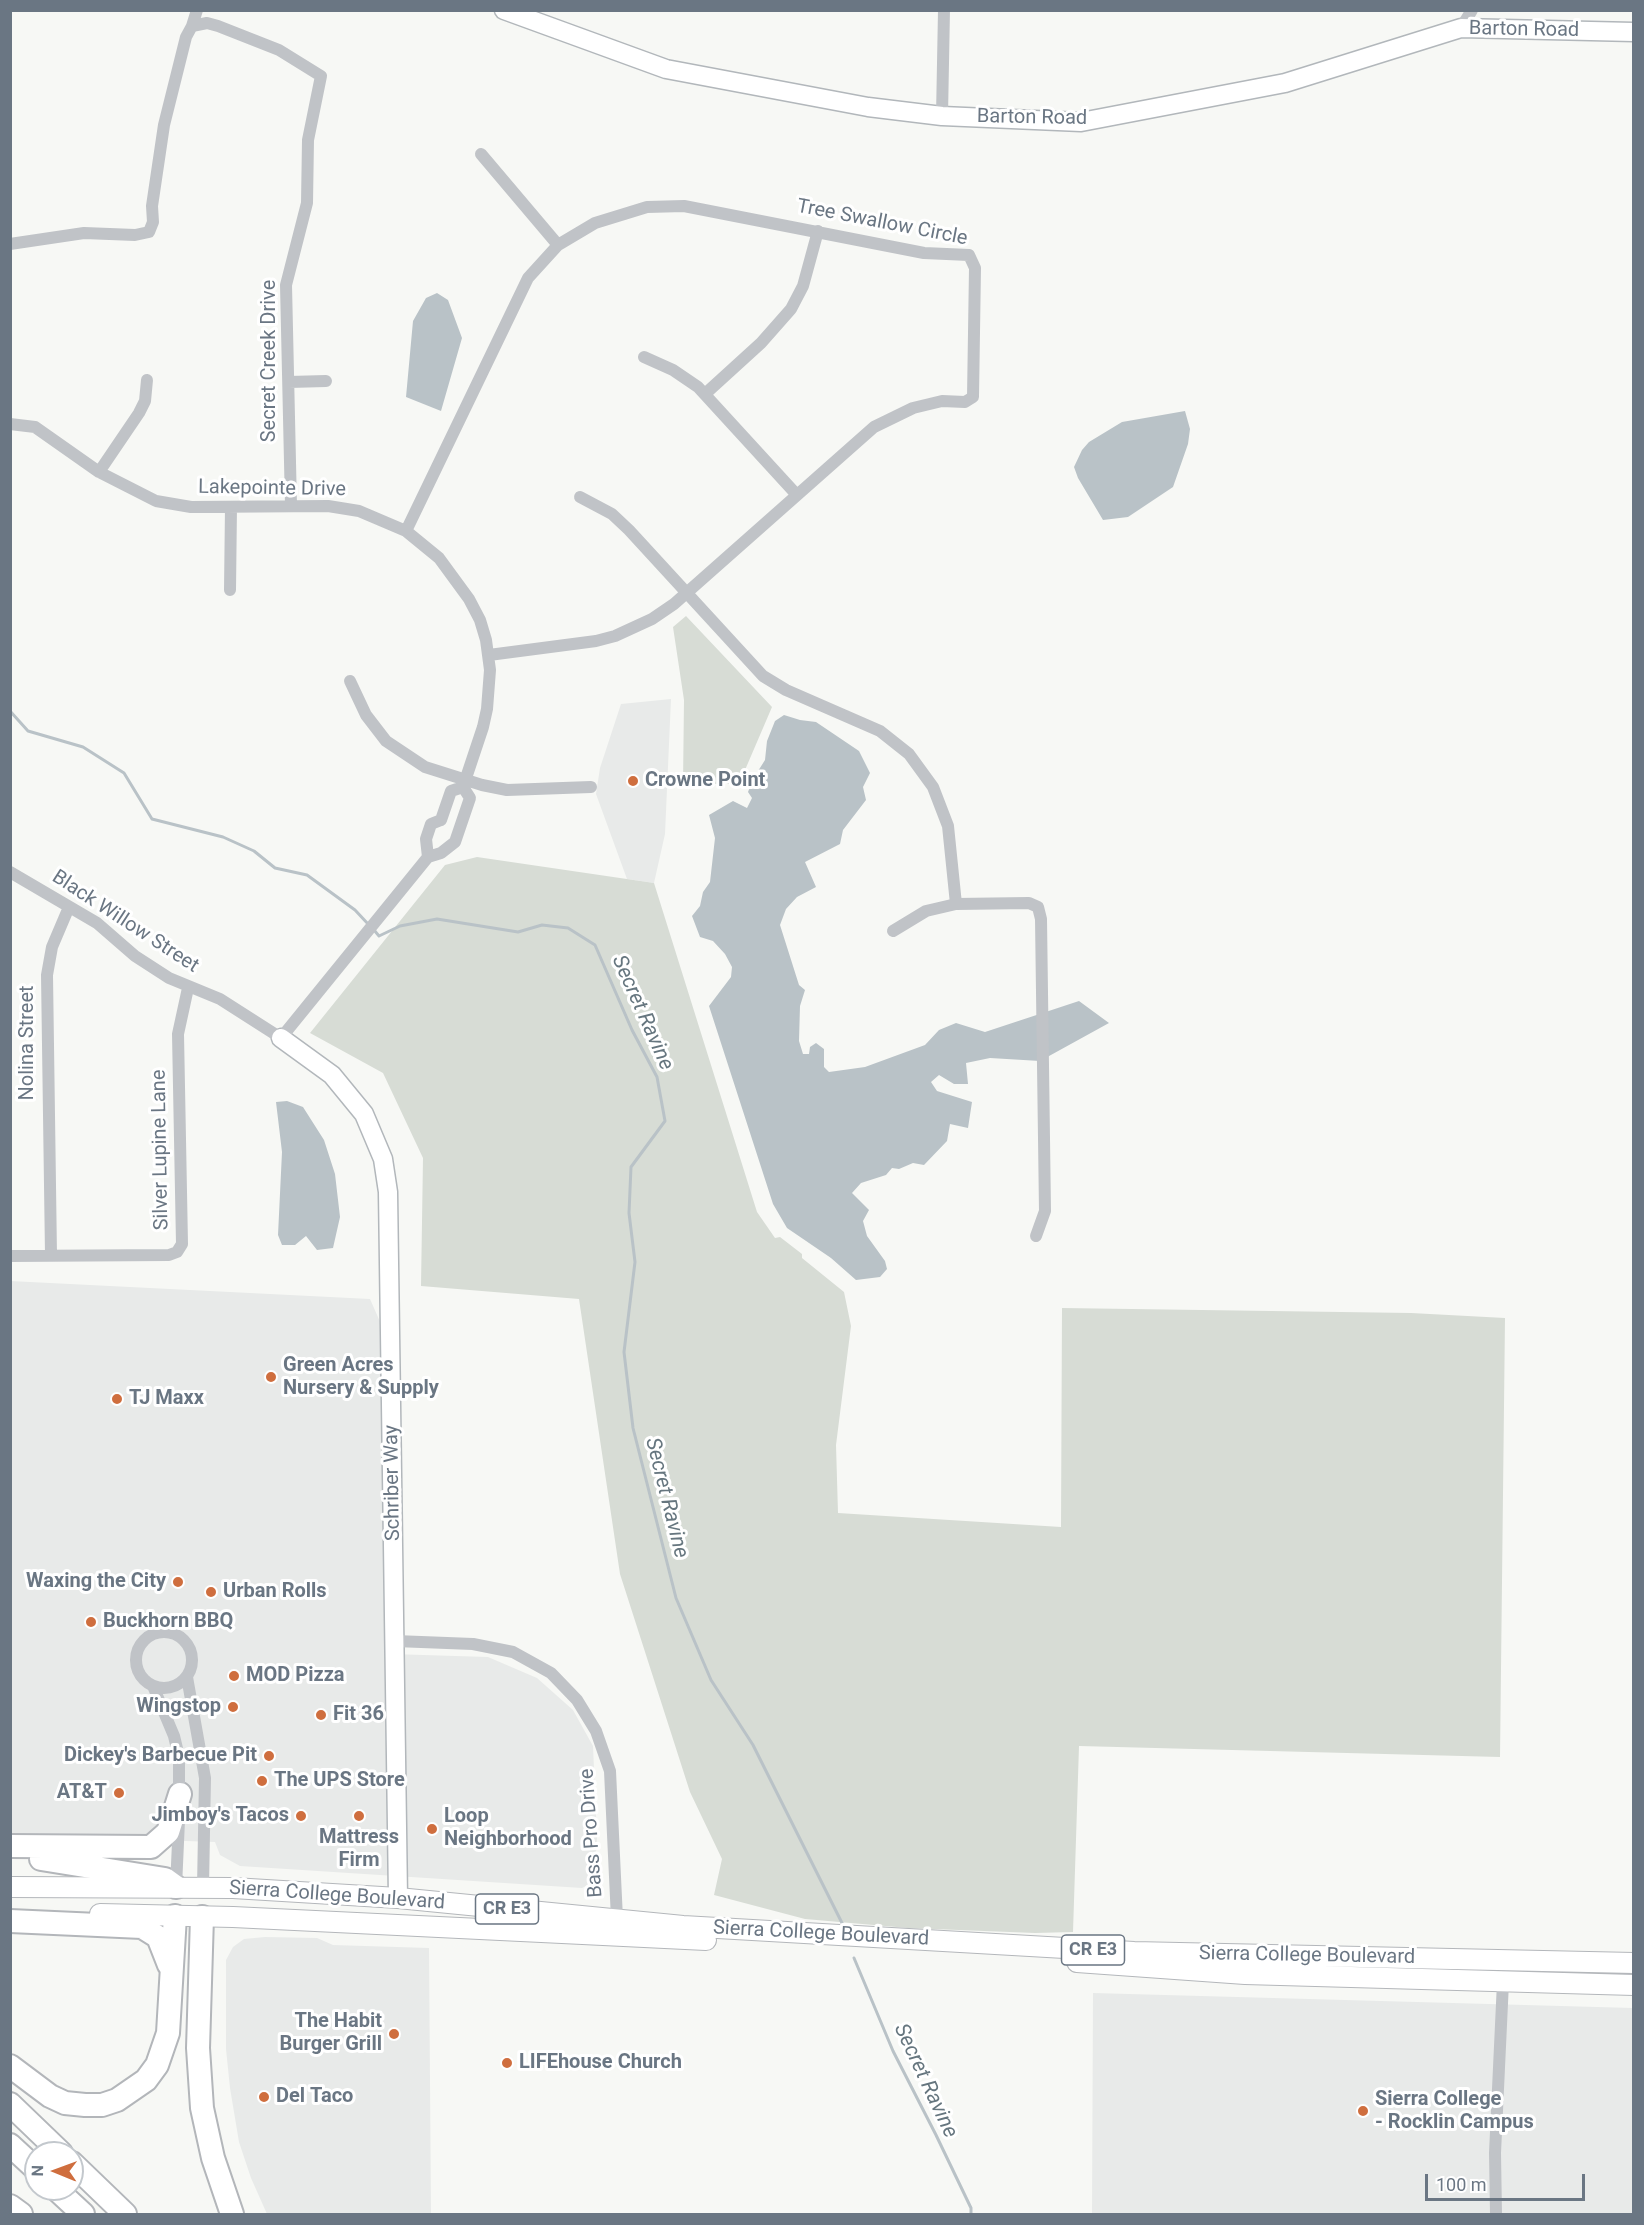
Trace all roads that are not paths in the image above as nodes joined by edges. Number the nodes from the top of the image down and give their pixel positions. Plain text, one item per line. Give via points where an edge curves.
1 (197, 10) edge
2 (944, 10) edge
3 (1472, 10) edge
4 (510, 11) edge
5 (192, 26) junction
6 (1461, 28) junction
7 (1634, 32) edge
8 (942, 116) junction
9 (480, 154) dead end
10 (818, 231) junction
11 (10, 244) edge
12 (558, 245) junction
13 (644, 357) dead end
14 (147, 380) dead end
15 (326, 381) dead end
16 (289, 382) junction
17 (705, 394) junction
18 (10, 424) edge
19 (99, 472) junction
20 (796, 494) junction
21 (580, 497) dead end
22 (291, 506) junction
23 (231, 507) junction
24 (406, 531) junction
25 (230, 590) dead end
26 (687, 592) junction
27 (489, 655) junction
28 (350, 681) dead end
29 (464, 784) junction
30 (591, 787) dead end
31 (441, 820) junction
32 (458, 830) junction
33 (428, 857) junction
34 (10, 872) edge
35 (956, 904) junction
36 (69, 907) junction
37 (893, 931) dead end
38 (188, 988) junction
39 (281, 1038) junction
40 (1036, 1236) dead end
41 (10, 1256) edge
42 (51, 1256) junction
43 (395, 1641) junction
44 (187, 1677) junction
45 (153, 1686) junction
46 (180, 1794) junction
47 (10, 1846) edge
48 (10, 1855) edge
49 (10, 1887) edge
50 (176, 1887) junction
51 (203, 1887) junction
52 (398, 1898) junction
53 (10, 1911) edge
54 (175, 1916) junction
55 (202, 1917) junction
56 (10, 1921) edge
57 (617, 1927) junction
58 (1634, 1963) edge
59 (1503, 1971) junction
60 (1634, 1971) edge
61 (173, 1978) junction
62 (1634, 1985) edge
63 (10, 2066) edge
64 (10, 2104) edge
65 (49, 2141) edge
66 (10, 2145) edge
67 (24, 2158) edge
68 (84, 2175) edge
69 (69, 2201) edge
70 (10, 2206) edge
71 (21, 2214) edge
72 (83, 2214) edge
73 (125, 2214) edge
74 (232, 2214) edge
75 (1496, 2214) edge

1 - 5 street
2 - 8 street
3 - 6 street
4 - 8 street, Barton Road via 666,69 868,107
5 - 11 street via 165,125 149,232 84,233
5 - 16 street, Secret Creek Drive via 218,26 279,50 321,76 308,140 307,203 286,285
6 - 7 street, Barton Road
6 - 8 street, Barton Road via 1286,84 1081,122
9 - 12 street
10 - 12 street, Tree Swallow Circle via 703,208 664,205 611,216
10 - 17 street via 804,286 790,309 761,344
10 - 20 street, Tree Swallow Circle via 924,254 969,255 975,268 976,384 974,397 965,402 929,403 874,427
12 - 24 street, Tree Swallow Circle via 522,289
13 - 17 street via 688,379
14 - 19 street via 145,401 139,413
15 - 16 street
16 - 22 street, Secret Creek Drive
17 - 20 street
18 - 19 street, Lakepointe Drive via 35,427
19 - 23 street, Lakepointe Drive via 156,501 191,507
20 - 26 street, Tree Swallow Circle
21 - 26 street via 612,514
22 - 23 street, Lakepointe Drive
22 - 24 street, Lakepointe Drive via 359,511
23 - 25 street
24 - 27 street, Lakepointe Drive via 440,558 455,578 480,620
26 - 27 street, Tree Swallow Circle via 652,619 615,636
26 - 35 street via 762,676 880,731 909,754 933,787 948,826
27 - 29 street, Lakepointe Drive via 488,709
28 - 29 street via 377,730 396,750
29 - 30 street via 507,790
29 - 31 street, Lakepointe Drive via 451,791
29 - 32 street, Lakepointe Drive via 470,798
31 - 32 street
31 - 33 street, Lakepointe Drive via 430,824 426,839
32 - 33 street, Lakepointe Drive via 455,842
33 - 39 street, Lakepointe Drive
34 - 36 street, Black Willow Street
35 - 37 street via 926,911
35 - 40 street via 1029,903 1038,907 1045,1211
36 - 38 street, Black Willow Street via 97,923 150,966
36 - 42 street, Nolina Street via 52,947 46,986
38 - 39 street, Black Willow Street via 220,999
38 - 42 street, Silver Lupine Lane via 178,1034 182,1244 169,1255
39 - 43 street, Schriber Way via 332,1075 349,1095 376,1137 383,1159 390,1231
41 - 42 street, Silver Lupine Lane
43 - 52 street, Schriber Way
43 - 57 street, Bass Pro Drive via 473,1644 513,1652 551,1673 577,1700 596,1731 610,1771
44 - 45 street via 171,1687
44 - 45 street via 193,1663 184,1639 167,1631 154,1633 141,1643 136,1664
44 - 51 street via 205,1778
45 - 46 street via 174,1736
46 - 47 highway via 168,1832 151,1847
46 - 50 street
48 - 50 highway via 165,1879
49 - 50 main road, Sierra College Boulevard / CR E3
50 - 51 main road, Sierra College Boulevard / CR E3
50 - 54 main road
51 - 52 main road, Sierra College Boulevard / CR E3
51 - 55 main road
52 - 57 main road, Sierra College Boulevard / CR E3
53 - 54 main road, Sierra College Boulevard / CR E3
54 - 55 main road, Sierra College Boulevard / CR E3
54 - 61 highway
55 - 57 main road, Sierra College Boulevard / CR E3
55 - 74 highway via 198,2048 202,2108 213,2158
56 - 61 highway via 142,1927 161,1942
57 - 59 main road, Sierra College Boulevard / CR E3 via 683,1926
58 - 59 main road, Sierra College Boulevard / CR E3
59 - 60 main road
59 - 62 main road, Sierra College Boulevard / CR E3
59 - 75 street
61 - 63 highway via 168,2033 157,2065 146,2080 117,2100 102,2104 65,2103
64 - 65 highway
66 - 67 highway
68 - 73 highway
69 - 72 highway
70 - 71 highway

